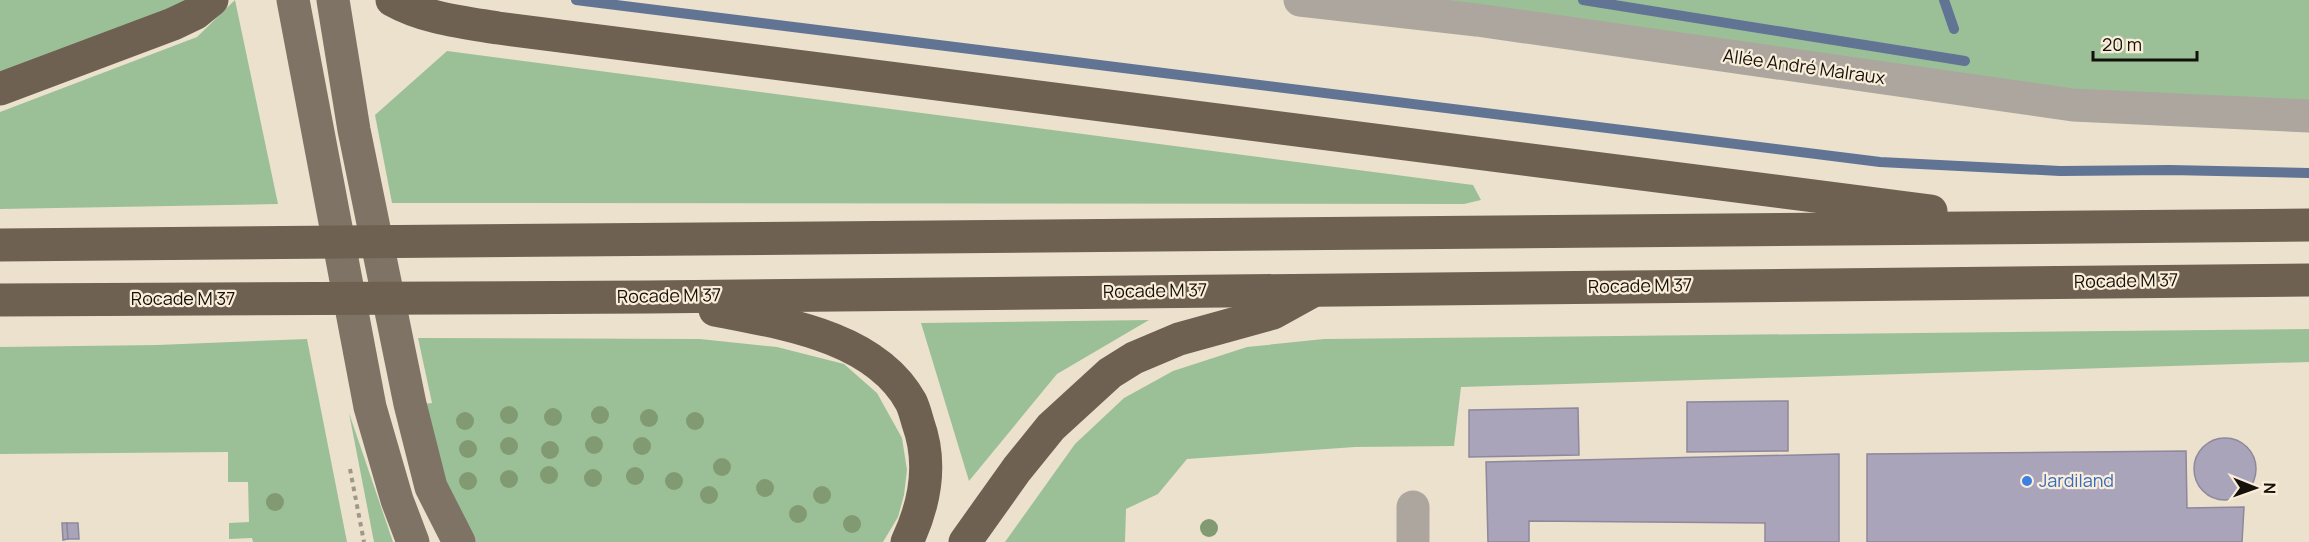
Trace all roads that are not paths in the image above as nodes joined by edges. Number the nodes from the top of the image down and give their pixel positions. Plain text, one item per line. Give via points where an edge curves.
1 (212, 0) edge
2 (293, 0) edge
3 (333, 0) edge
4 (392, 0) edge
5 (1300, 0) edge
6 (0, 88) edge
7 (2309, 116) edge
8 (2309, 225) edge
9 (2052, 227) junction
10 (0, 245) edge
11 (2309, 280) edge
12 (1315, 290) junction
13 (648, 297) junction
14 (0, 300) edge
15 (1413, 507) dead end
16 (413, 542) edge
17 (459, 542) edge
18 (907, 542) edge
19 (965, 542) edge
20 (1413, 542) edge

1 - 6 highway via 173,24
2 - 16 main road via 370,407
3 - 17 main road via 354,130 410,404 431,487
4 - 9 highway via 431,16 498,28
5 - 7 street, Allée André Malraux via 1477,21 2073,105
8 - 9 highway
9 - 10 highway
11 - 12 highway, Rocade M 37
12 - 13 highway, Rocade M 37
12 - 19 highway via 1273,314 1179,339 1110,373 1051,427
13 - 14 highway, Rocade M 37
13 - 18 highway via 820,334 858,351 890,374 911,402 923,438 927,478 919,516
15 - 20 street

